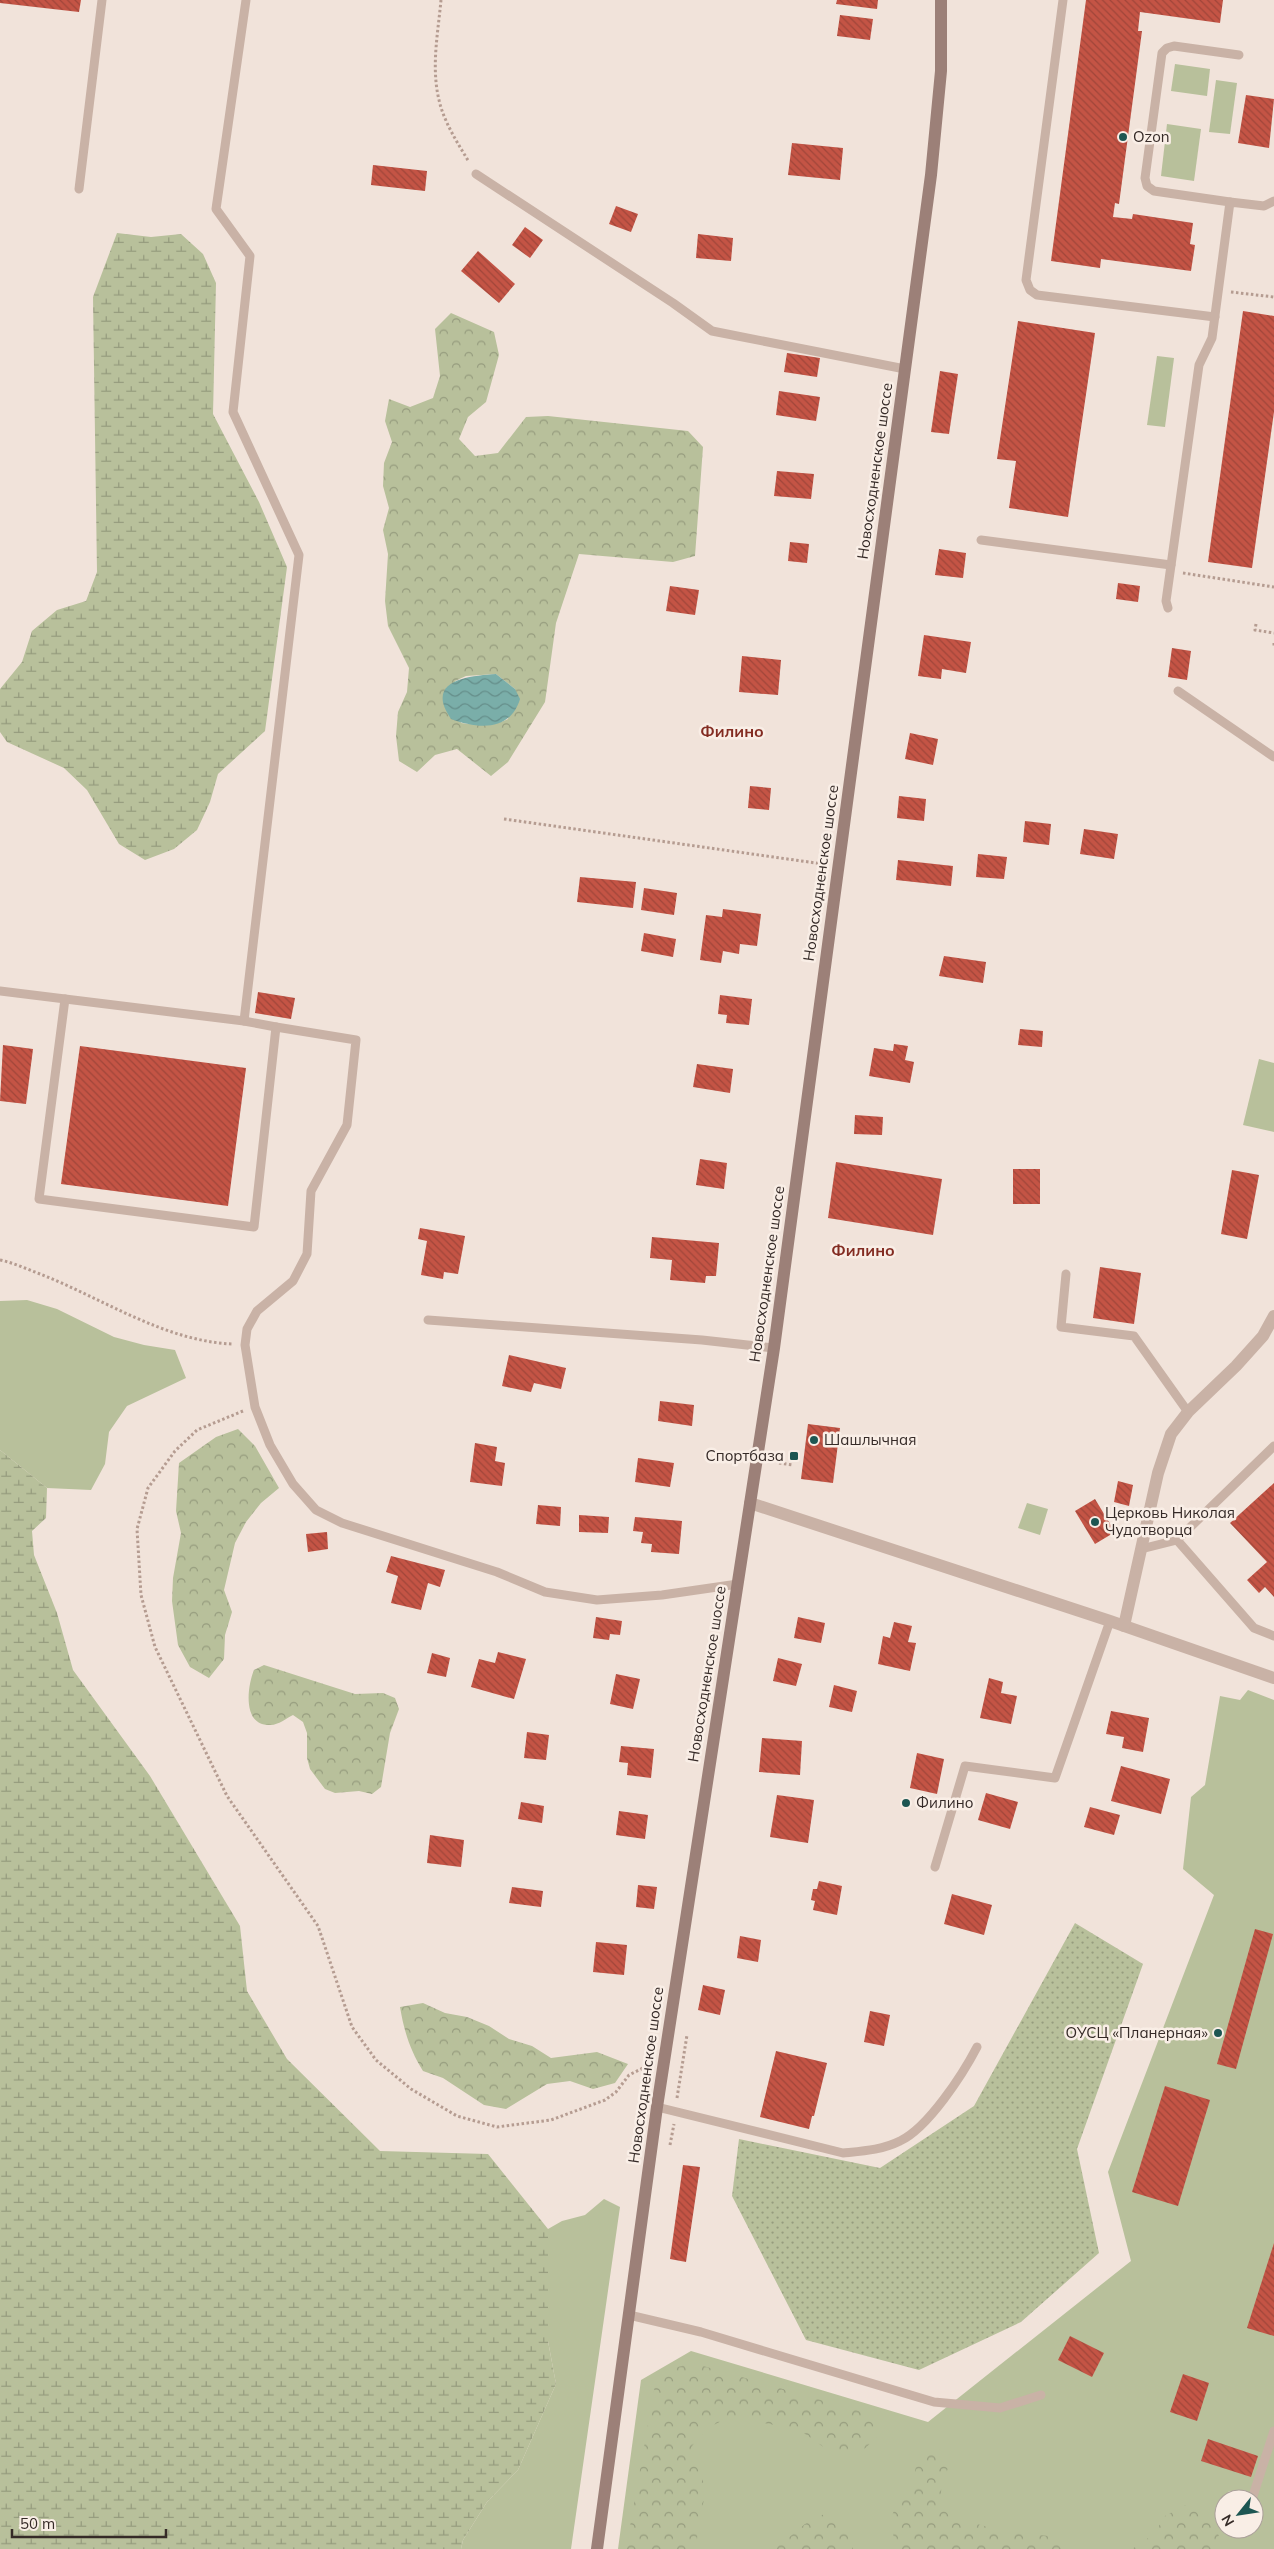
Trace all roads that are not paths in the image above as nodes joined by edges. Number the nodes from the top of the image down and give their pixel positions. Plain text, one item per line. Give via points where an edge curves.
1 (102, 0) edge
2 (246, 0) edge
3 (941, 0) edge
4 (1063, 0) edge
5 (1239, 55) dead end
6 (476, 174) road end
7 (79, 189) dead end
8 (1274, 201) edge
9 (1230, 202) junction
10 (1215, 317) junction
11 (905, 369) junction
12 (981, 540) dead end
13 (1171, 568) junction
14 (1168, 608) dead end
15 (1178, 691) dead end
16 (1274, 757) edge
17 (0, 991) edge
18 (65, 999) junction
19 (244, 1020) junction
20 (276, 1028) junction
21 (1066, 1274) dead end
22 (1274, 1316) edge
23 (428, 1320) dead end
24 (774, 1348) junction
25 (1188, 1412) junction
26 (1274, 1446) edge
27 (750, 1503) junction
28 (1177, 1540) junction
29 (1141, 1549) junction
30 (738, 1584) junction
31 (1110, 1621) junction
32 (1124, 1626) junction
33 (1274, 1636) edge
34 (1274, 1678) edge
35 (935, 1867) dead end
36 (977, 2046) dead end
37 (656, 2107) junction
38 (629, 2315) junction
39 (1041, 2395) dead end
40 (1274, 2431) edge
41 (1255, 2489) edge
42 (597, 2549) edge

1 - 7 lane
2 - 19 lane via 216,209 250,256 233,412 299,555
3 - 11 main road, Новосходненское шоссе via 941,71 931,175
4 - 10 lane via 1026,280 1030,290 1037,295
5 - 9 lane via 1174,46 1162,53 1145,178 1147,186 1154,191
6 - 11 lane via 712,331
8 - 9 lane via 1264,206
9 - 10 lane
10 - 13 lane via 1212,338 1199,365
11 - 24 main road, Новосходненское шоссе
12 - 13 lane
13 - 14 lane via 1166,601
15 - 16 lane
17 - 18 lane
18 - 19 lane
18 - 20 lane via 39,1199 254,1227
19 - 20 lane
20 - 30 lane via 356,1040 346,1125 311,1191 306,1254 293,1281 258,1311 247,1329 245,1345 255,1407 270,1445 292,1484 316,1510 342,1523 497,1572 544,1592 597,1600
21 - 25 lane via 1061,1327 1134,1336
22 - 25 street via 1263,1336
23 - 24 lane
24 - 27 main road, Новосходненское шоссе
25 - 29 street via 1171,1434 1160,1465
26 - 28 lane
27 - 30 main road, Новосходненское шоссе
27 - 31 street
28 - 29 lane
28 - 33 lane via 1254,1628
29 - 32 street
30 - 37 main road, Новосходненское шоссе
31 - 32 street
31 - 35 lane via 1054,1778 965,1766
32 - 34 street
36 - 37 lane via 962,2076 928,2118 901,2141 875,2150 843,2153
37 - 38 main road, Новосходненское шоссе
38 - 39 lane via 702,2332 934,2402 1000,2408
38 - 42 main road, Новосходненское шоссе
40 - 41 lane

